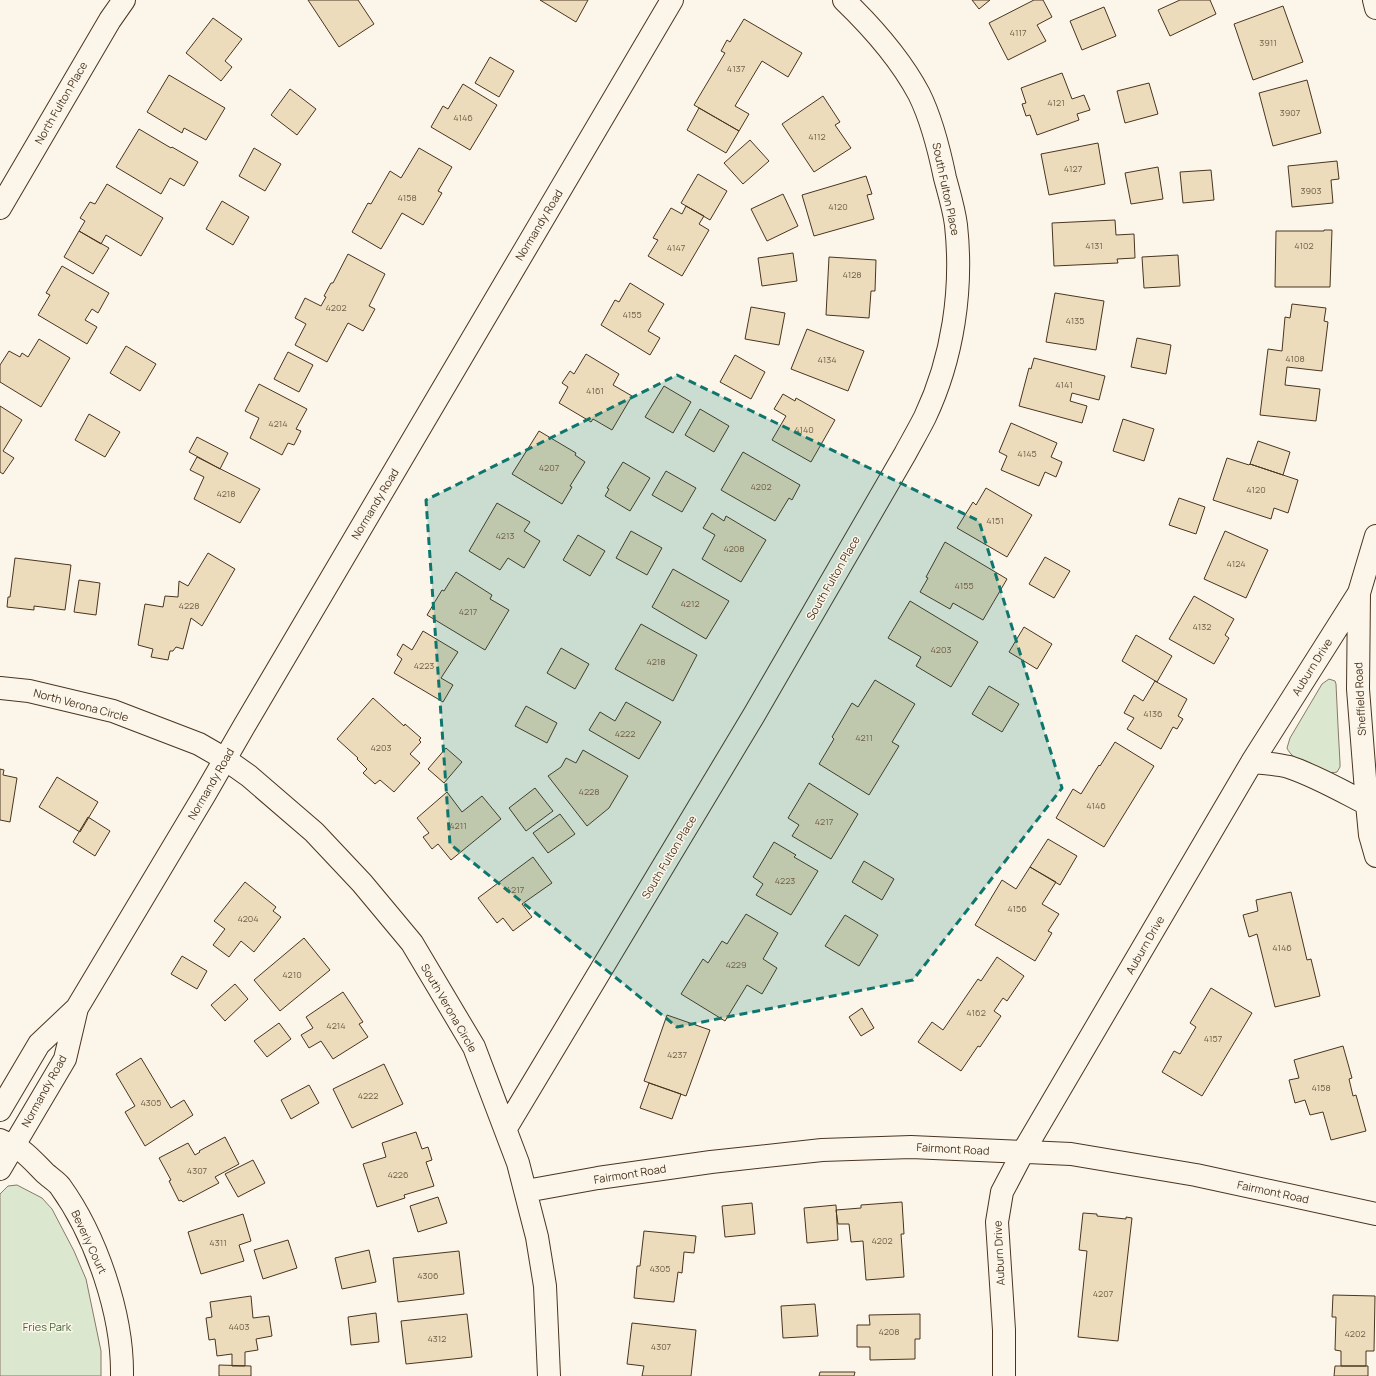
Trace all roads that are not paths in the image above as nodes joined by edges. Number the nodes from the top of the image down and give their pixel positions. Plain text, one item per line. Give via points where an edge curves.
1 (124, 0) edge
2 (672, 0) edge
3 (844, 0) edge
4 (1374, 0) edge
5 (1376, 8) edge
6 (0, 208) edge
7 (1376, 536) edge
8 (1359, 593) junction
9 (0, 688) edge
10 (225, 759) junction
11 (1252, 762) junction
12 (1367, 804) junction
13 (1376, 856) edge
14 (77, 1008) junction
15 (0, 1110) edge
16 (506, 1128) junction
17 (7, 1143) edge
18 (1023, 1152) junction
19 (0, 1169) edge
20 (526, 1191) junction
21 (1376, 1214) edge
22 (122, 1376) edge
23 (549, 1376) edge
24 (1004, 1376) edge

1 - 6 street, North Fulton Place
2 - 10 street, Normandy Road
3 - 16 street, South Fulton Place via 874,30 904,69 922,101 941,158 956,223 958,246 954,317 942,372 925,417 905,454 750,722
4 - 5 street
7 - 8 street, Auburn Drive
8 - 11 street, Auburn Drive
8 - 12 street, Sheffield Road via 1358,689
9 - 10 street, North Verona Circle via 29,691 113,711 199,744
10 - 14 street, Normandy Road
10 - 16 street, South Verona Circle via 249,776 314,832 362,883 412,944 474,1047
11 - 12 street via 1289,767
11 - 18 street, Auburn Drive
12 - 13 street, Sheffield Road via 1370,835
14 - 15 street, Normandy Road via 39,1044
14 - 17 street, Normandy Road via 65,1059
16 - 20 street, South Verona Circle
17 - 19 street, Normandy Road
17 - 22 street, Beverly Court via 22,1151 59,1185 76,1212 103,1271 113,1304 120,1336
18 - 20 street, Fairmont Road via 912,1147 822,1150 711,1162
18 - 21 street, Fairmont Road via 1071,1154 1196,1175
18 - 24 street, Auburn Drive via 1002,1192 996,1222 1004,1330
20 - 23 street, South Verona Circle via 545,1286

